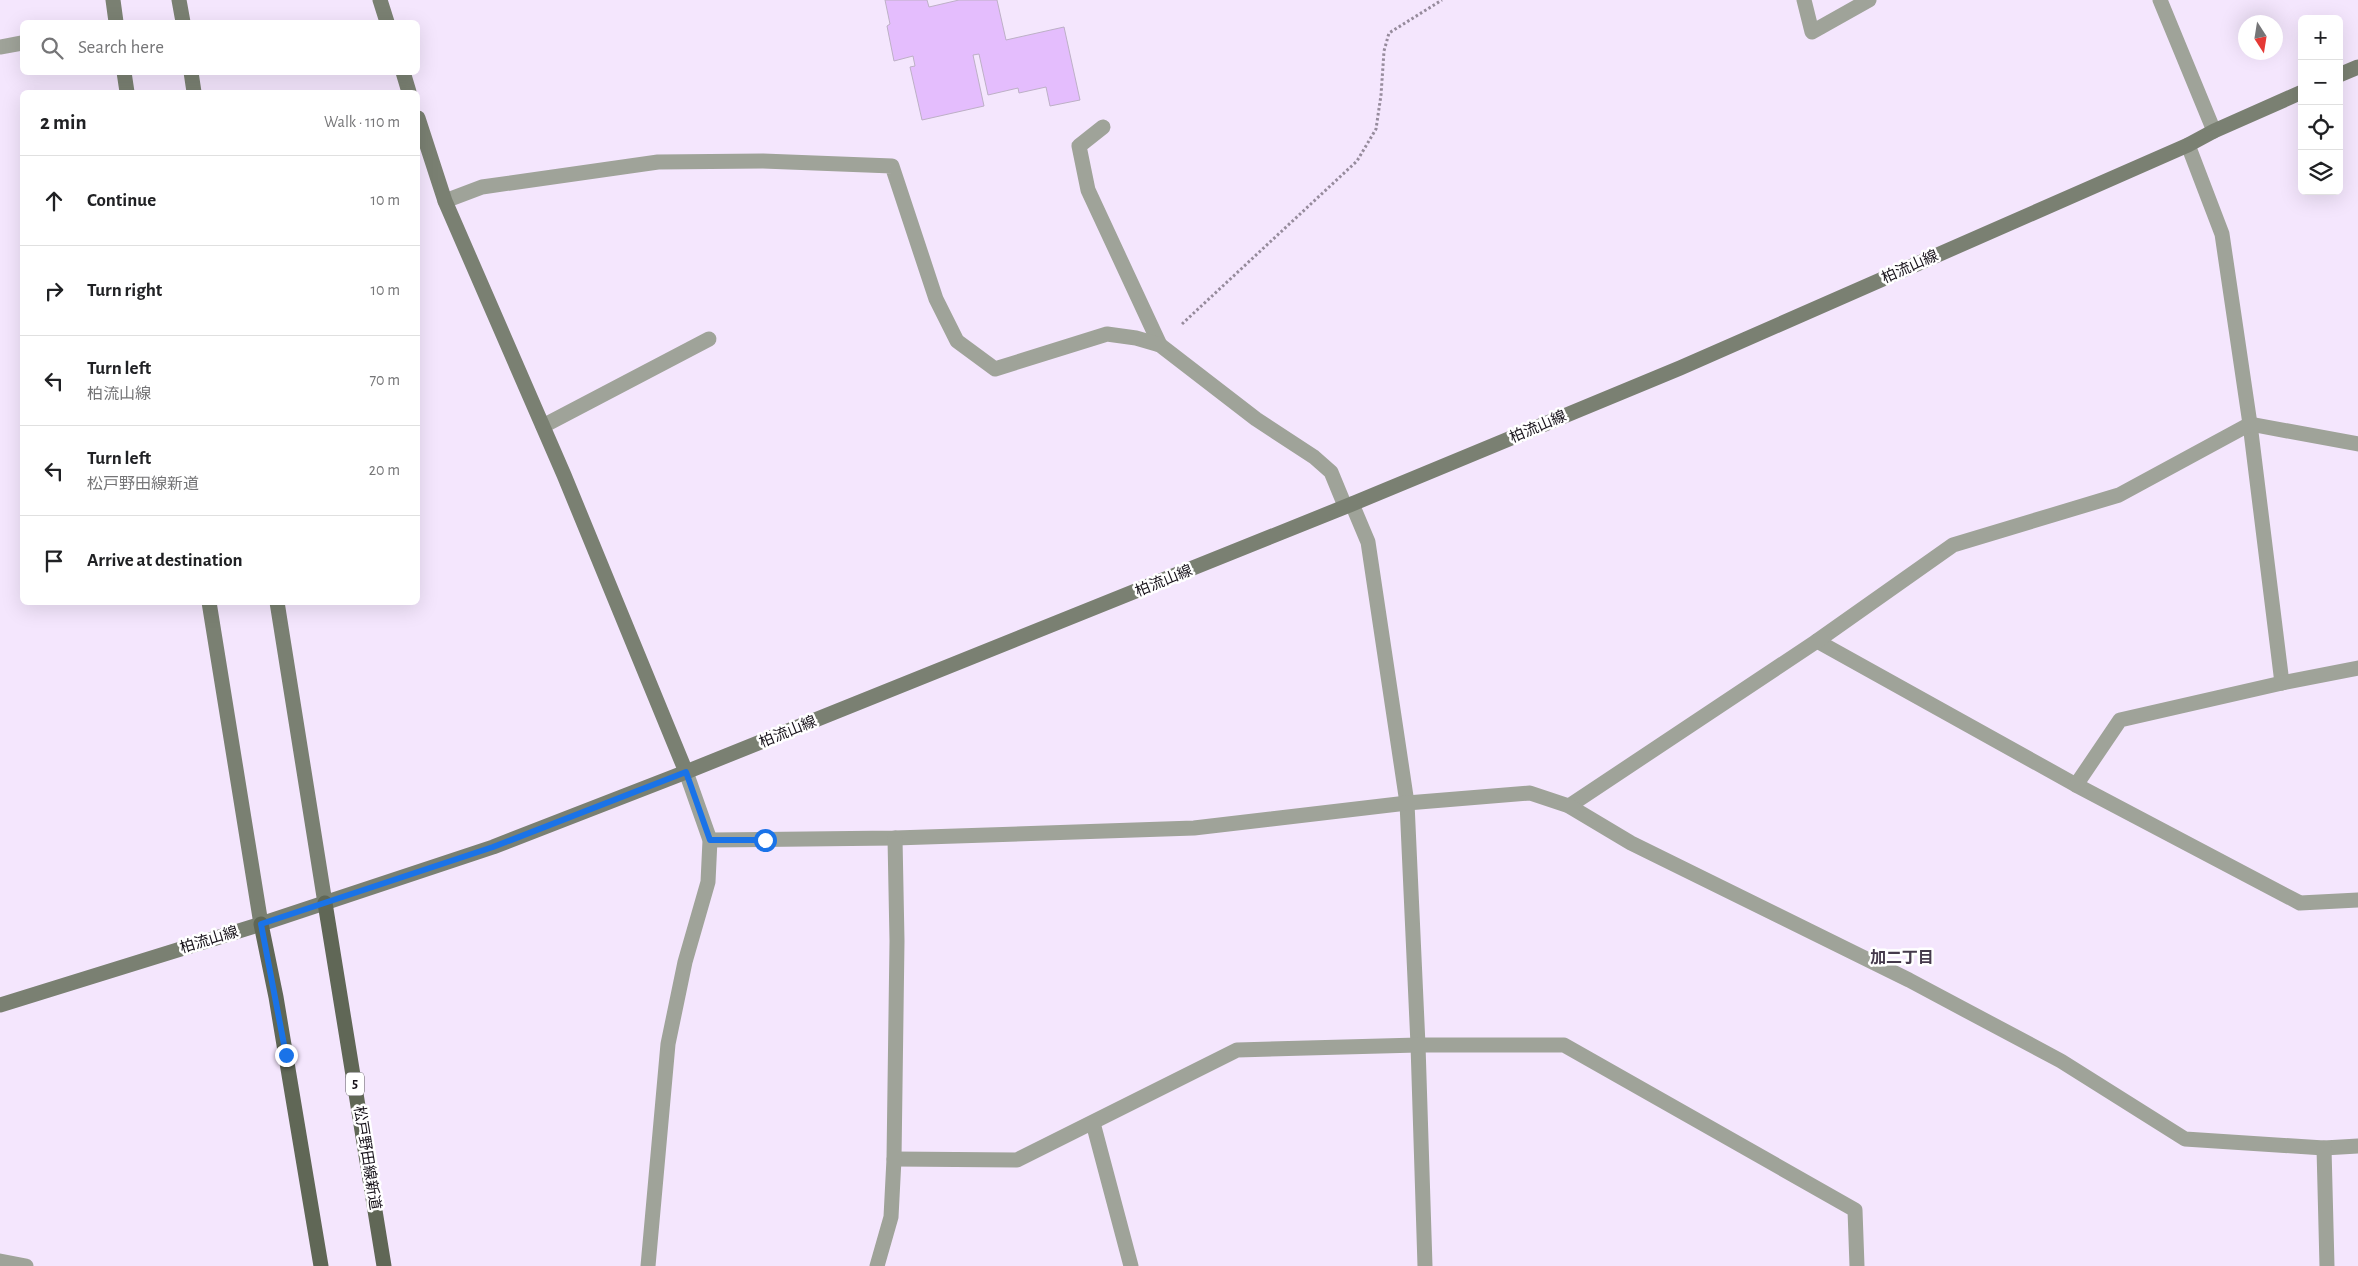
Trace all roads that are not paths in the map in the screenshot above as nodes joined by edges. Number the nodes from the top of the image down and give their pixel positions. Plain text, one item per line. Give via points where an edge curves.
1 (113, 0) edge
2 (180, 0) edge
3 (380, 0) edge
4 (1804, 0) edge
5 (1870, 0) edge
6 (2160, 0) edge
7 (116, 20) edge
8 (183, 20) edge
9 (386, 20) edge
10 (20, 43) edge
11 (0, 48) edge
12 (2358, 67) edge
13 (2343, 73) edge
14 (124, 75) edge
15 (191, 75) edge
16 (404, 75) edge
17 (127, 90) edge
18 (194, 90) edge
19 (408, 90) edge
20 (2298, 94) edge
21 (420, 124) edge
22 (1103, 127) dead end
23 (2214, 131) junction
24 (2188, 145) junction
25 (445, 201) junction
26 (709, 339) dead end
27 (1160, 345) junction
28 (2250, 424) junction
29 (543, 426) junction
30 (2358, 444) edge
31 (1349, 505) junction
32 (209, 605) edge
33 (277, 605) edge
34 (1817, 641) junction
35 (2358, 668) edge
36 (2282, 683) junction
37 (686, 772) junction
38 (2076, 785) junction
39 (1407, 803) junction
40 (1569, 806) junction
41 (895, 838) junction
42 (710, 840) junction
43 (2358, 900) edge
44 (325, 902) junction
45 (261, 924) junction
46 (0, 1005) edge
47 (1418, 1045) junction
48 (1093, 1123) junction
49 (2358, 1146) edge
50 (2324, 1148) junction
51 (894, 1159) junction
52 (0, 1261) edge
53 (26, 1266) edge
54 (321, 1266) edge
55 (384, 1266) edge
56 (648, 1266) edge
57 (877, 1266) edge
58 (1130, 1266) edge
59 (1424, 1266) edge
60 (1857, 1266) edge
61 (2327, 1266) edge

1 - 7 main road
2 - 8 main road
3 - 9 main road
4 - 5 street via 1812,32
6 - 23 street
10 - 11 street
12 - 13 main road
14 - 17 main road
15 - 18 main road
16 - 19 main road
20 - 23 main road, 柏流山線
21 - 25 main road
22 - 27 street via 1079,146 1088,190
23 - 24 main road, 柏流山線
24 - 28 street via 2222,234
24 - 31 main road, 柏流山線 via 1680,368
25 - 27 street via 482,187 658,162 763,161 892,166 936,299 957,341 995,369 1107,334
25 - 29 main road
26 - 29 street
27 - 31 street via 1256,419 1314,457 1331,472
28 - 30 street
28 - 34 street via 2119,495 1953,545
28 - 36 street
29 - 37 main road
31 - 37 main road, 柏流山線
31 - 39 street via 1368,542
32 - 45 main road
33 - 44 main road
34 - 38 street
34 - 40 street
35 - 36 street
36 - 38 street via 2120,720
37 - 42 street
37 - 44 main road, 柏流山線 via 493,847
38 - 43 street via 2300,903
39 - 40 street via 1530,793
39 - 41 street via 1194,828
39 - 47 street
40 - 50 street via 1632,843 1909,980 2061,1061 2185,1139
41 - 42 street
41 - 51 street
42 - 56 street via 708,882 687,953 668,1044
44 - 45 main road, 柏流山線
44 - 55 main road, 松戸野田線新道 / 5
45 - 46 main road, 柏流山線
45 - 54 main road
47 - 48 street via 1237,1050
47 - 59 street
47 - 60 street via 1564,1046 1855,1210
48 - 51 street via 1017,1160
48 - 58 street
49 - 50 street
50 - 61 street
51 - 57 street via 891,1217
52 - 53 street

